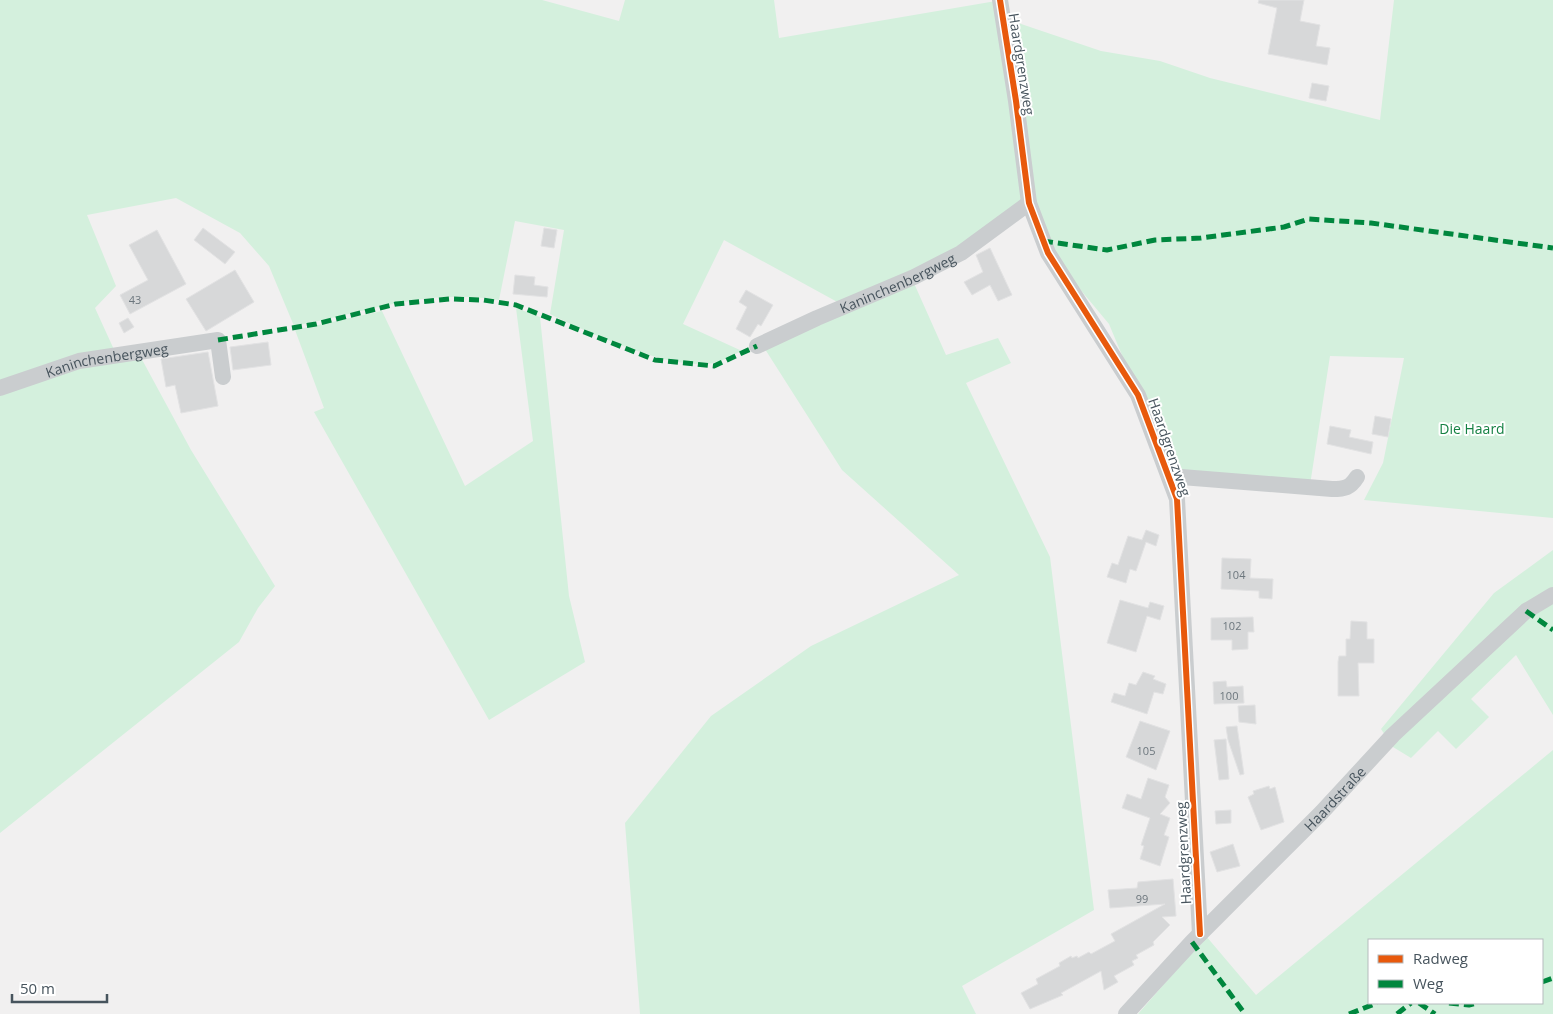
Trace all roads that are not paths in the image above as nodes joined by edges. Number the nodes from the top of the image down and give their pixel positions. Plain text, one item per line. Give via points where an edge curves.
1 (1000, 0) edge
2 (1029, 203) junction
3 (757, 346) dead end
4 (223, 376) dead end
5 (0, 388) edge
6 (1169, 476) junction
7 (1358, 477) dead end
8 (1553, 595) edge
9 (1200, 934) junction
10 (1126, 1014) edge

1 - 2 street, Haardgrenzweg
2 - 3 street, Kaninchenbergweg via 961,252 914,277
2 - 6 street, Haardgrenzweg via 1048,253 1138,395
4 - 5 street, Kaninchenbergweg via 218,340 79,361
6 - 7 street via 1332,489 1351,486
6 - 9 street, Haardgrenzweg via 1177,498
8 - 9 street, Haardstraße via 1526,611 1394,736
9 - 10 street, Haardstraße

